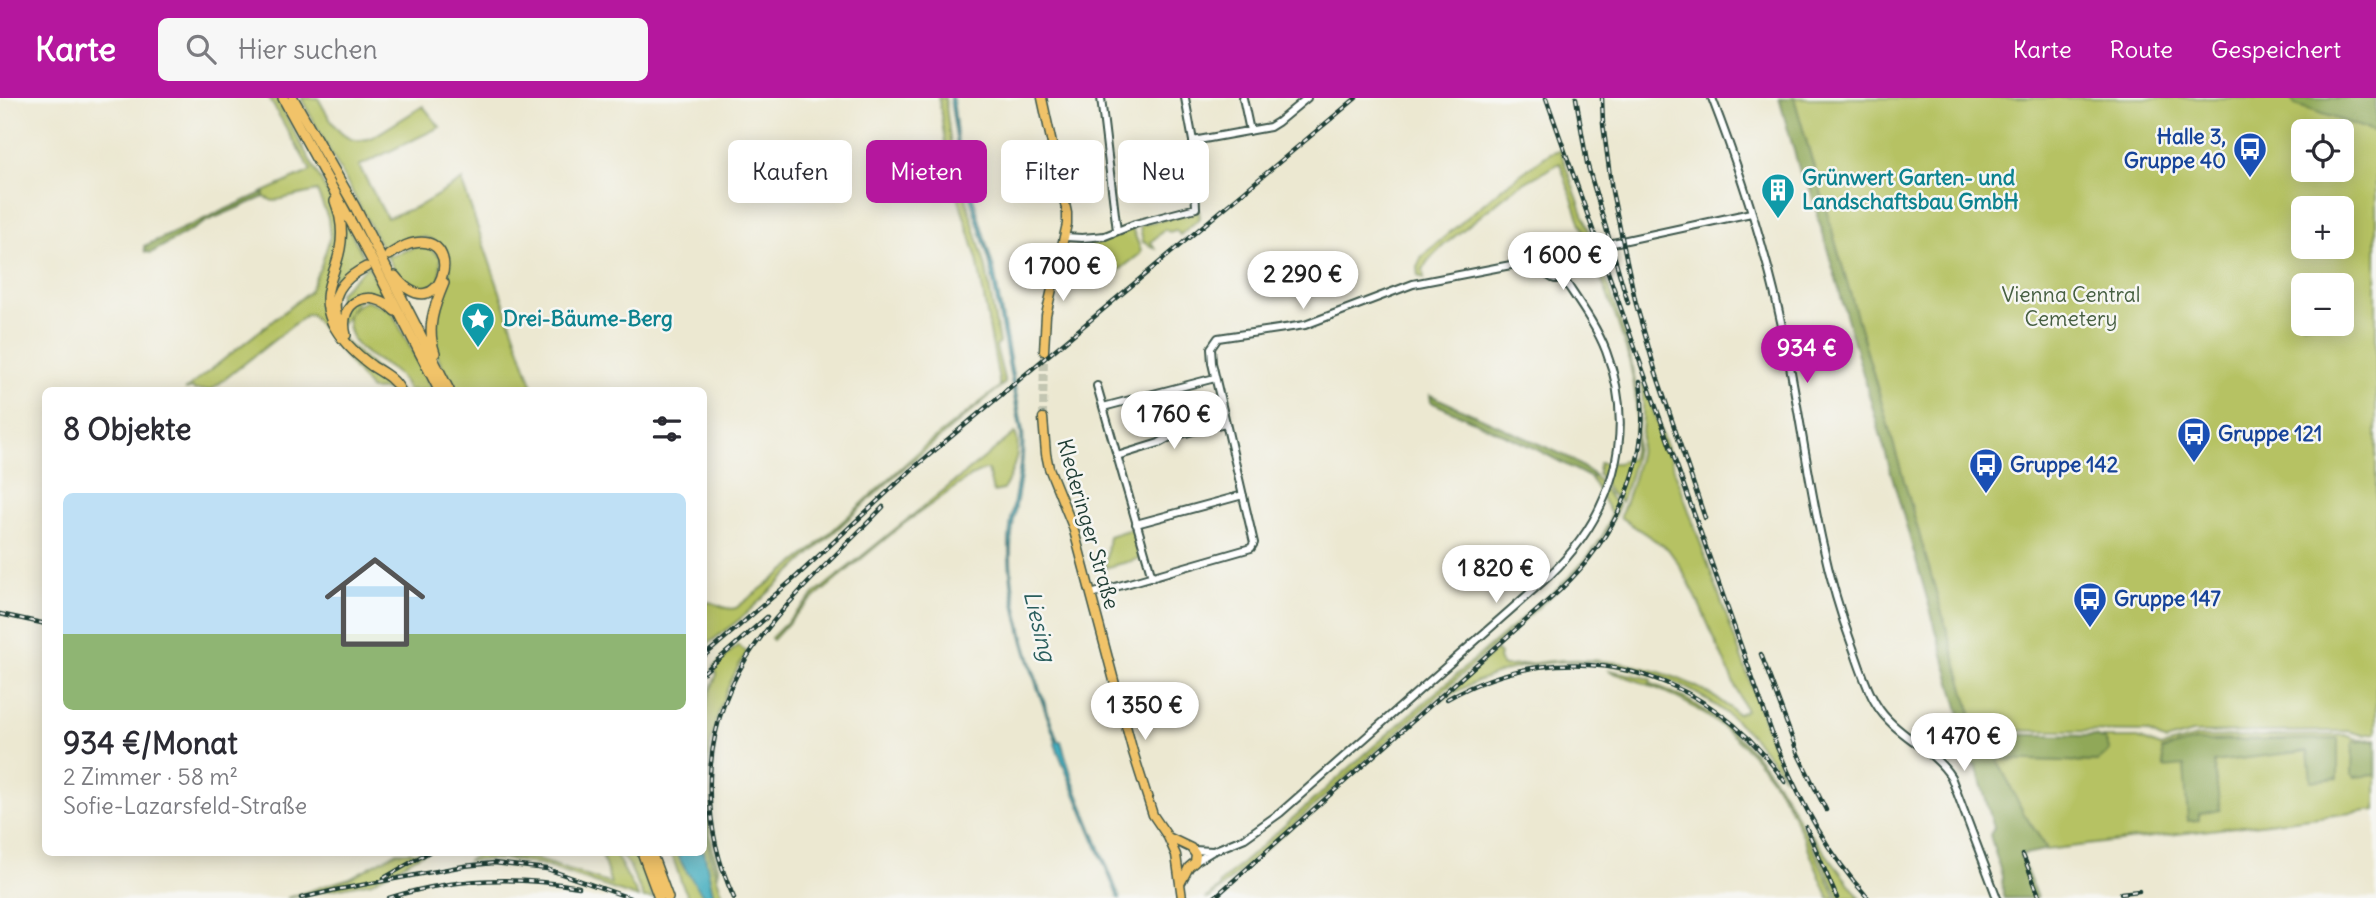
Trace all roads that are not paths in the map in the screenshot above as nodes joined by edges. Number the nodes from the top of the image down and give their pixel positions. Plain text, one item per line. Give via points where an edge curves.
1 (283, 98) edge
2 (293, 98) edge
3 (1042, 98) edge
4 (1101, 98) edge
5 (1185, 98) edge
6 (1243, 98) edge
7 (1307, 98) edge
8 (1712, 98) edge
9 (1250, 131) junction
10 (1193, 140) edge
11 (1199, 140) edge
12 (328, 179) junction
13 (1196, 203) edge
14 (355, 207) junction
15 (1751, 213) junction
16 (1117, 231) junction
17 (1065, 236) junction
18 (1566, 262) junction
19 (365, 265) dead end
20 (1545, 269) junction
21 (1563, 278) junction
22 (403, 319) junction
23 (345, 337) junction
24 (1044, 351) tunnel mouth
25 (440, 372) junction
26 (1215, 377) junction
27 (1097, 386) dead end
28 (400, 387) edge
29 (437, 387) edge
30 (448, 387) edge
31 (1104, 407) junction
32 (1043, 418) tunnel mouth
33 (1225, 424) junction
34 (1117, 456) junction
35 (1242, 495) junction
36 (1136, 524) junction
37 (1152, 577) junction
38 (1091, 594) junction
39 (1168, 837) junction
40 (1191, 848) junction
41 (1213, 851) junction
42 (643, 856) edge
43 (652, 856) edge
44 (1177, 859) junction
45 (1192, 864) junction
46 (1180, 884) junction
47 (659, 898) edge
48 (668, 898) edge
49 (1182, 898) edge
50 (1997, 898) edge

1 - 12 highway
2 - 14 highway
3 - 17 main road via 1067,213
4 - 16 street
5 - 10 street
6 - 9 street
7 - 9 street via 1270,127
8 - 15 street
9 - 11 street
12 - 22 highway
12 - 23 highway via 341,237 327,302 333,322
13 - 16 street via 1196,208
14 - 25 highway
14 - 25 highway via 405,288 429,292 441,282 442,256 430,245 414,243 388,254 405,242 423,239 445,254 447,275 430,330
15 - 18 street via 1590,248
15 - 50 street via 1787,347 1828,572 1841,616 1867,685 1885,717 1951,777
16 - 17 street via 1090,238
17 - 24 main road via 1046,315
18 - 20 street via 1553,257
18 - 21 street
19 - 23 highway via 345,276 334,291 332,311
20 - 21 street via 1552,278
20 - 26 street via 1516,264 1413,284 1305,324 1221,337 1211,348
21 - 41 street via 1605,349 1618,397 1617,455 1608,492 1592,525 1549,576 1280,813 1245,838
22 - 23 highway via 381,299 360,299 348,309
22 - 29 highway
23 - 28 highway via 362,358
25 - 30 highway
26 - 31 street
26 - 33 street
27 - 31 street
31 - 34 street
32 - 38 main road, Klederinger Straße via 1045,454 1073,527
33 - 34 street
33 - 35 street
34 - 36 street
35 - 36 street
35 - 37 street via 1254,543 1251,548
36 - 37 street
37 - 38 street
38 - 39 main road, Klederinger Straße via 1137,765 1153,815
39 - 40 main road
39 - 44 main road, Klederinger Straße
40 - 41 street
40 - 44 main road via 1179,849
40 - 45 main road via 1196,855
41 - 45 street
42 - 47 highway
43 - 48 highway
44 - 45 main road via 1183,867
44 - 46 main road, Klederinger Straße
45 - 46 main road
46 - 49 main road, Klederinger Straße

